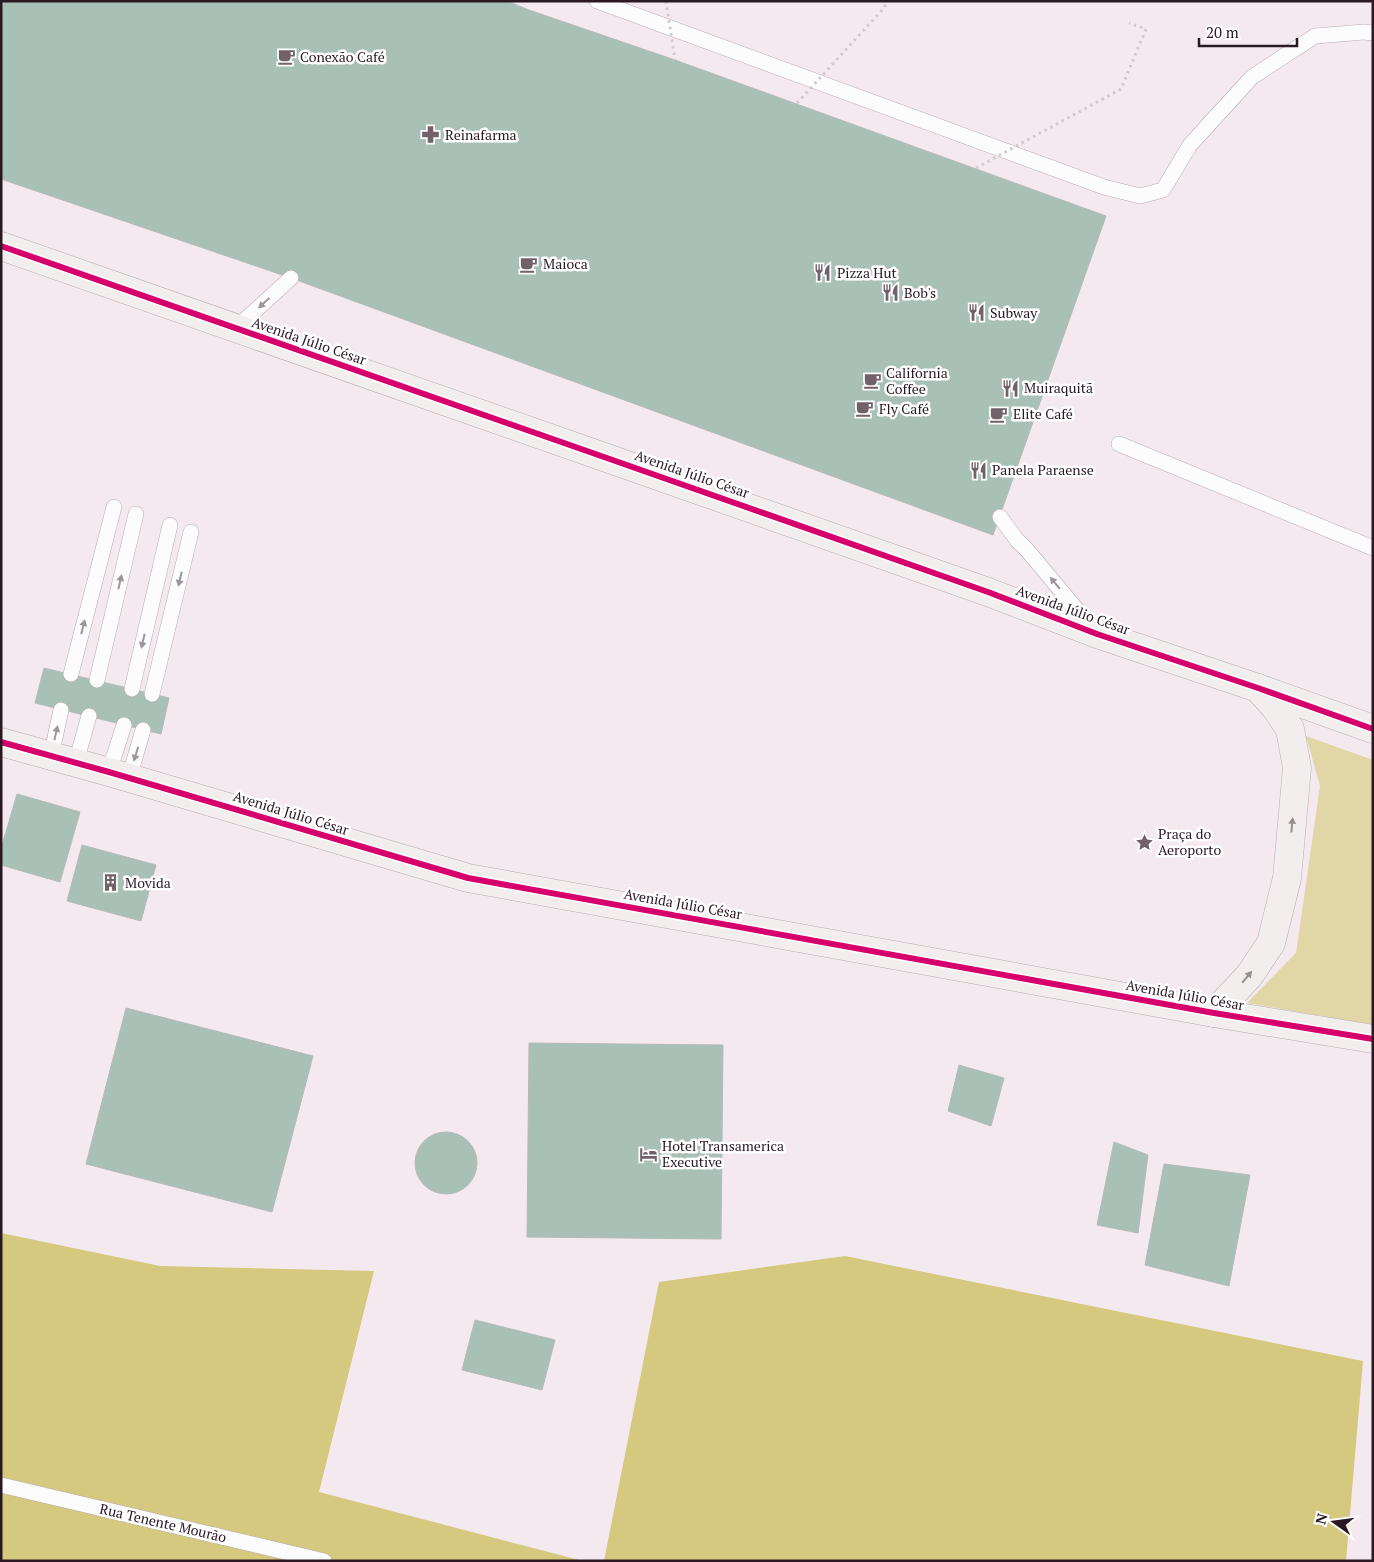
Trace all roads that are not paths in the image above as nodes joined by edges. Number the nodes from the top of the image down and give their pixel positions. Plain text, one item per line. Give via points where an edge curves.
1 (597, 1) edge
2 (1373, 33) edge
3 (1, 246) edge
4 (291, 278) dead end
5 (236, 328) junction
6 (1118, 444) dead end
7 (114, 507) dead end
8 (136, 514) dead end
9 (1000, 516) dead end
10 (170, 525) dead end
11 (191, 532) dead end
12 (1373, 548) edge
13 (1098, 634) junction
14 (71, 674) dead end
15 (97, 680) dead end
16 (1258, 688) junction
17 (132, 689) dead end
18 (152, 694) dead end
19 (62, 710) dead end
20 (89, 716) dead end
21 (124, 725) dead end
22 (1373, 729) edge
23 (144, 730) dead end
24 (1, 742) edge
25 (63, 759) junction
26 (119, 774) junction
27 (1214, 1013) junction
28 (1373, 1039) edge
29 (1, 1486) edge
30 (324, 1561) edge

1 - 2 lane via 1104,187 1140,196 1163,190 1190,145 1252,77 1315,36
3 - 5 street, Avenida Júlio César
4 -> 5 lane
5 - 13 street, Avenida Júlio César via 979,589
6 - 12 lane
14 -> 7 lane
15 -> 8 lane
13 -> 9 lane
10 -> 17 lane
11 -> 18 lane
13 - 16 street, Avenida Júlio César
16 - 22 street, Avenida Júlio César
27 -> 16 street via 1248,976 1271,943 1287,878 1297,768 1290,729
25 -> 19 lane
20 - 25 lane
21 - 26 lane
23 -> 26 lane
24 - 25 street, Avenida Júlio César
25 - 26 street, Avenida Júlio César
26 - 27 street, Avenida Júlio César via 468,878
27 - 28 street, Avenida Júlio César
29 - 30 lane, Rua Tenente Mourão

